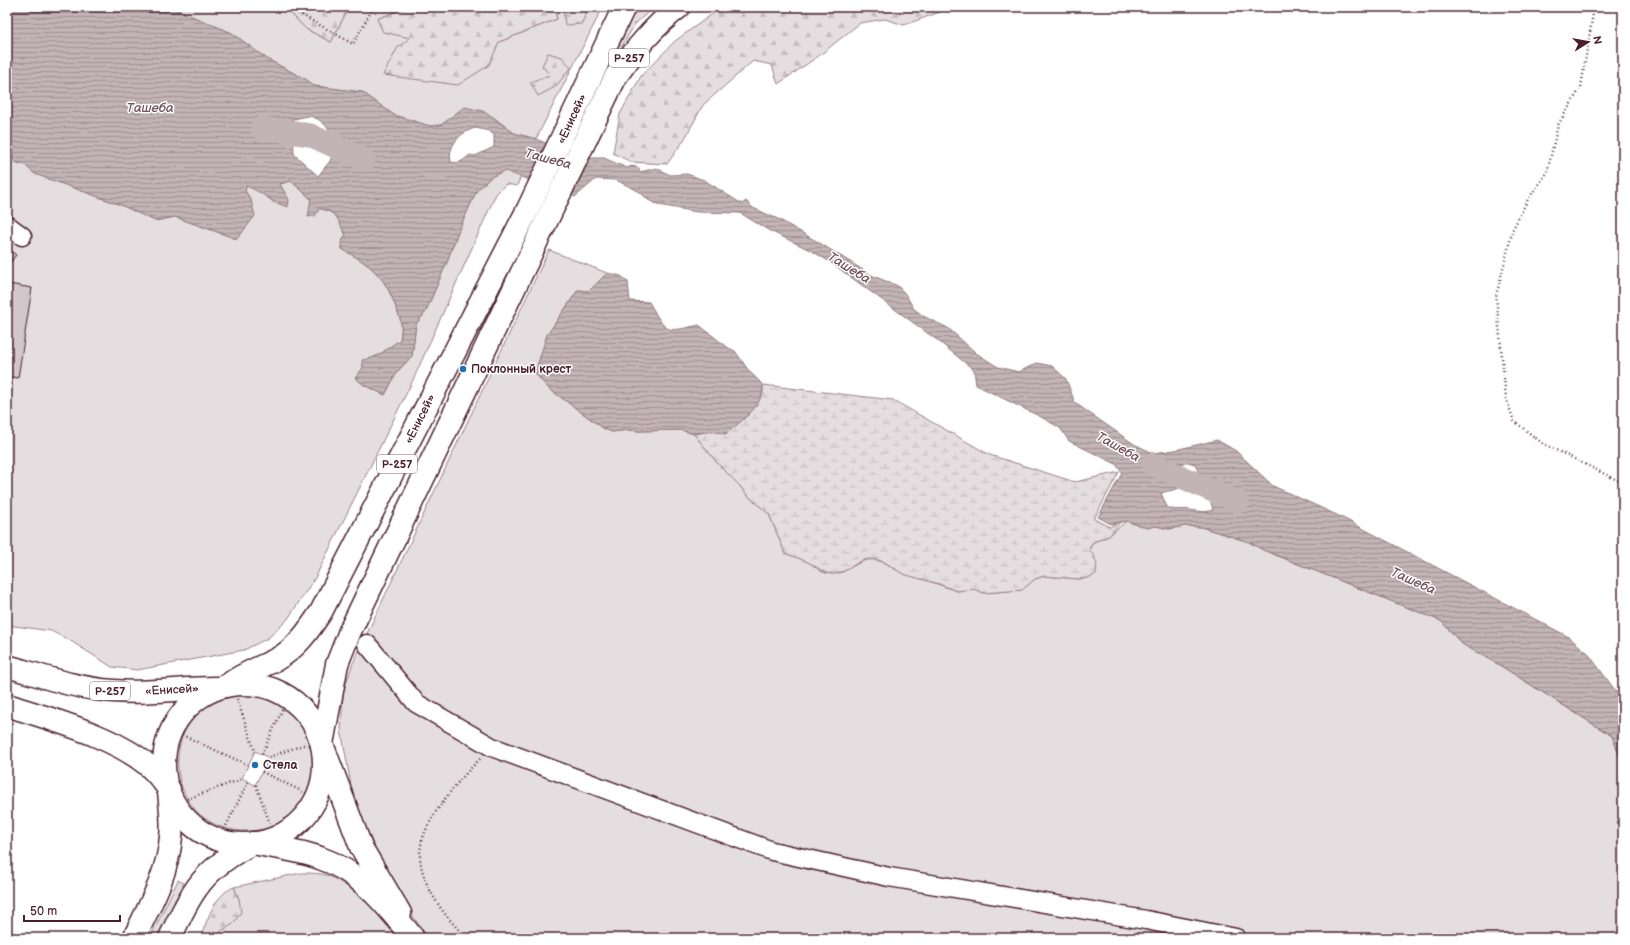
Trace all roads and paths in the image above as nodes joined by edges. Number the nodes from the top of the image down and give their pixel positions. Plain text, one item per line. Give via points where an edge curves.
1 (288, 7) edge
2 (376, 7) edge
3 (624, 7) edge
4 (679, 7) edge
5 (1594, 7) edge
6 (7, 224) edge
7 (22, 236) dead end
8 (1623, 483) edge
9 (367, 644) dead end
10 (7, 666) edge
11 (222, 687) junction
12 (288, 697) junction
13 (7, 705) edge
14 (171, 730) junction
15 (322, 744) junction
16 (492, 747) junction
17 (255, 751) dead end
18 (262, 754) dead end
19 (269, 757) dead end
20 (248, 765) dead end
21 (262, 772) dead end
22 (242, 779) dead end
23 (248, 782) dead end
24 (256, 786) dead end
25 (172, 797) junction
26 (316, 798) junction
27 (274, 838) junction
28 (219, 840) junction
29 (253, 843) junction
30 (134, 938) edge
31 (170, 938) edge
32 (414, 938) edge
33 (467, 938) edge
34 (1236, 938) edge

1 - 2 path via 353,44 373,8
3 - 11 main road, «Енисей» / Р-257 via 528,209 317,617 301,640 290,650
4 - 15 main road, «Енисей» / Р-257 via 658,24 616,76 350,631 337,664
5 - 8 path via 1581,86 1558,125 1547,173 1528,200 1514,230 1496,296 1506,398 1514,421 1542,443
6 - 7 street
9 - 16 street via 416,703
10 - 11 main road, «Енисей» / Р-257 via 66,683 112,691 144,693
11 - 12 main road, «Енисей» / Р-257 via 253,684 266,686
11 - 14 main road, «Енисей» / Р-257 via 205,694 185,709
11 - 17 path via 235,695
12 - 15 main road, «Енисей» / Р-257 via 309,718
12 - 18 path
13 - 25 main road, «Енисей» / Р-257 via 100,737 153,770
14 - 20 path
14 - 25 main road, «Енисей» / Р-257 via 164,758 164,772
15 - 19 path via 310,742
15 - 26 main road, «Енисей» / Р-257 via 323,774
15 - 32 main road via 361,847
16 - 33 path via 469,770 438,810 420,845 423,874 428,888 456,928
16 - 34 street via 772,850 889,877
21 - 26 path
22 - 25 path
23 - 28 path
24 - 27 path via 272,825
25 - 28 main road, «Енисей» / Р-257 via 194,826
25 - 30 main road via 172,836 168,855 159,885
26 - 27 main road, «Енисей» / Р-257 via 299,822
27 - 29 main road, «Енисей» / Р-257
28 - 29 main road, «Енисей» / Р-257 via 230,843
29 - 31 main road via 217,865 196,887
29 - 32 main road via 319,858 348,871 384,903

